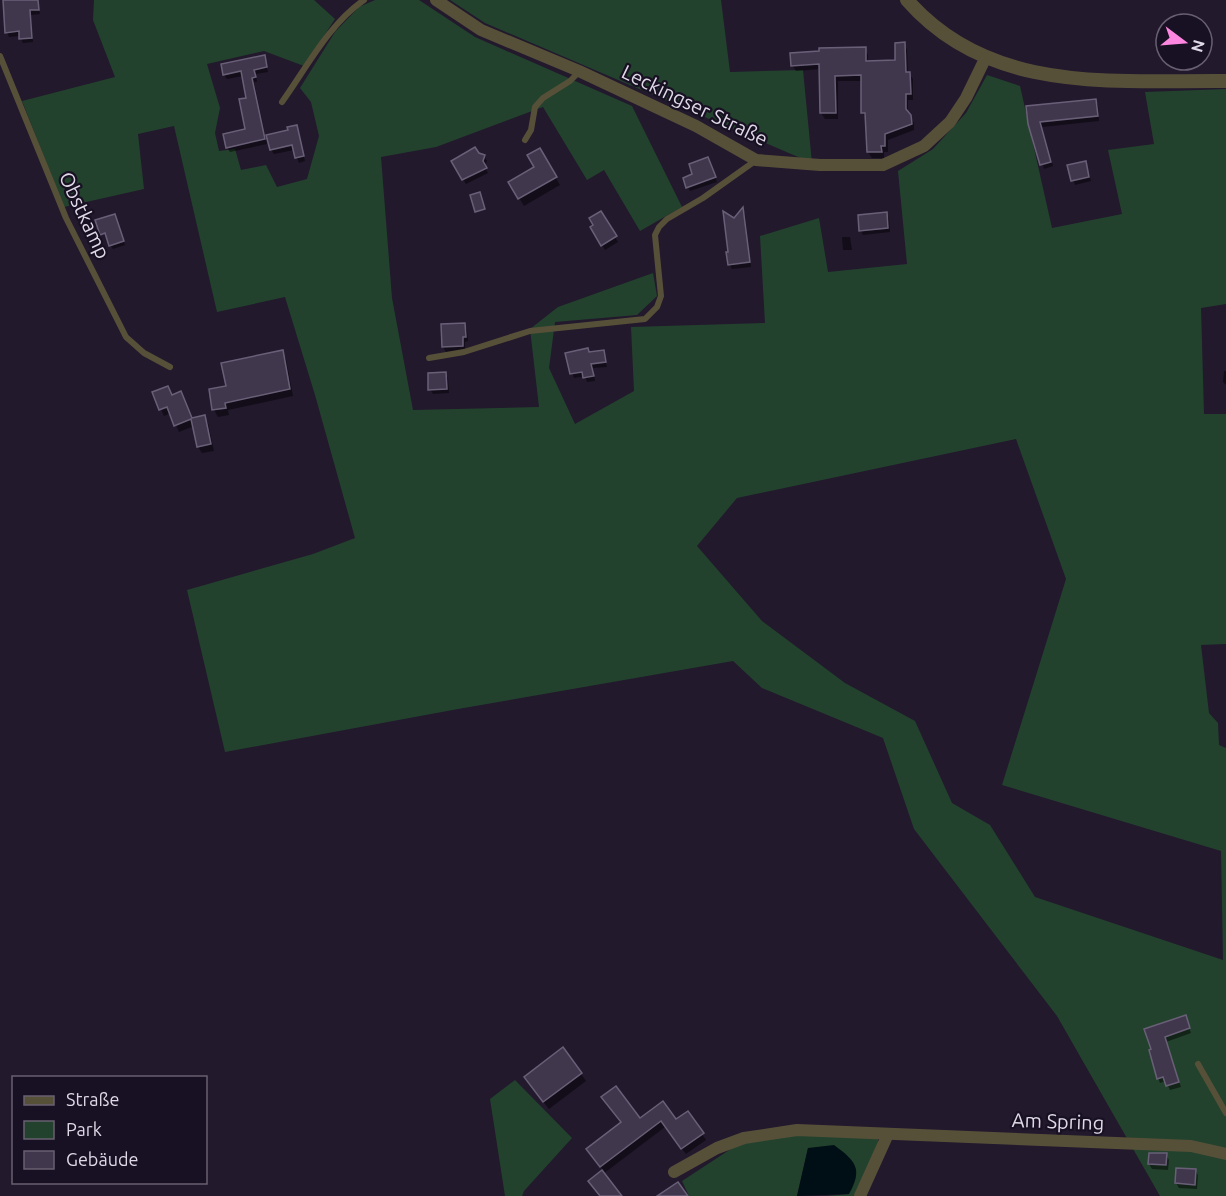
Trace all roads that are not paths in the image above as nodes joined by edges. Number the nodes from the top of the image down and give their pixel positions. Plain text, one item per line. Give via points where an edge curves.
1 (364, 0) edge
2 (436, 0) edge
3 (907, 0) edge
4 (0, 56) edge
5 (986, 57) junction
6 (579, 71) junction
7 (1226, 81) edge
8 (282, 102) dead end
9 (525, 140) dead end
10 (756, 160) junction
11 (429, 358) dead end
12 (170, 367) dead end
13 (1198, 1064) dead end
14 (1226, 1113) edge
15 (888, 1134) junction
16 (1226, 1154) edge
17 (674, 1172) dead end
18 (860, 1196) edge

1 - 8 lane via 339,22
2 - 6 street, Leckingser Straße via 481,30
3 - 5 street via 943,33
4 - 12 lane, Obstkamp via 66,218 126,337
5 - 7 street via 1030,72 1066,78
5 - 10 street, Leckingser Straße via 950,122 924,146 883,165
6 - 9 lane via 535,107
6 - 10 street, Leckingser Straße via 696,126
10 - 11 lane via 659,227 655,248 661,296 645,320 530,331 464,352
13 - 14 lane
15 - 16 street, Am Spring via 1191,1146
15 - 17 street, Am Spring via 797,1130 744,1138
15 - 18 street

